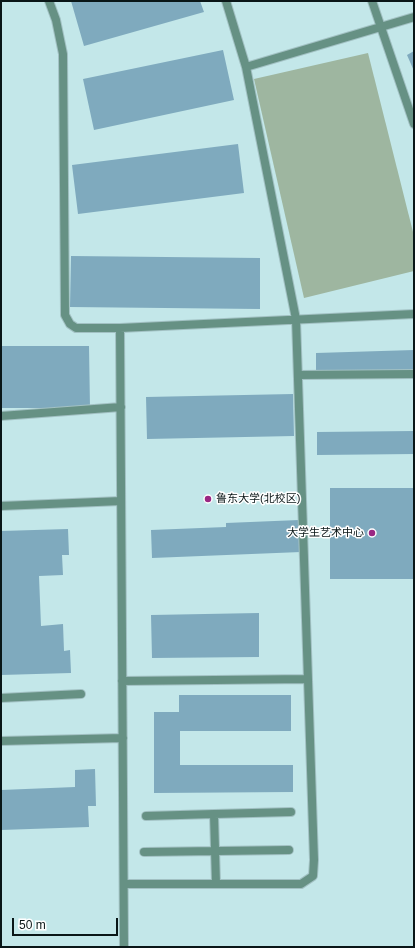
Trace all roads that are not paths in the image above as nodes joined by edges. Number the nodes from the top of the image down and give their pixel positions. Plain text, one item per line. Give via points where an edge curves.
1 (49, 1) edge
2 (226, 1) edge
3 (372, 1) edge
4 (414, 17) edge
5 (381, 27) junction
6 (246, 67) junction
7 (414, 124) edge
8 (414, 314) edge
9 (296, 319) junction
10 (120, 328) junction
11 (414, 374) edge
12 (298, 375) junction
13 (121, 407) junction
14 (1, 416) edge
15 (121, 501) junction
16 (1, 506) edge
17 (308, 679) junction
18 (122, 681) junction
19 (81, 694) dead end
20 (1, 698) edge
21 (123, 738) junction
22 (1, 741) edge
23 (291, 812) dead end
24 (214, 814) junction
25 (146, 816) dead end
26 (215, 850) junction
27 (290, 850) dead end
28 (144, 852) dead end
29 (124, 884) junction
30 (216, 884) junction
31 (124, 947) edge

1 - 10 lane via 63,54 65,315 76,328
2 - 6 lane
3 - 5 lane
4 - 5 lane
5 - 6 lane
5 - 7 lane
6 - 9 lane
8 - 9 lane
9 - 10 lane
9 - 12 lane
10 - 13 lane
11 - 12 lane
12 - 17 lane
13 - 14 lane
13 - 15 lane
15 - 16 lane
15 - 18 lane
17 - 18 lane
17 - 30 lane via 313,876 301,884
18 - 21 lane
19 - 20 lane
21 - 22 lane
21 - 29 lane
23 - 24 lane
24 - 25 lane
24 - 26 lane
26 - 27 lane
26 - 28 lane
26 - 30 lane
29 - 30 lane
29 - 31 lane

